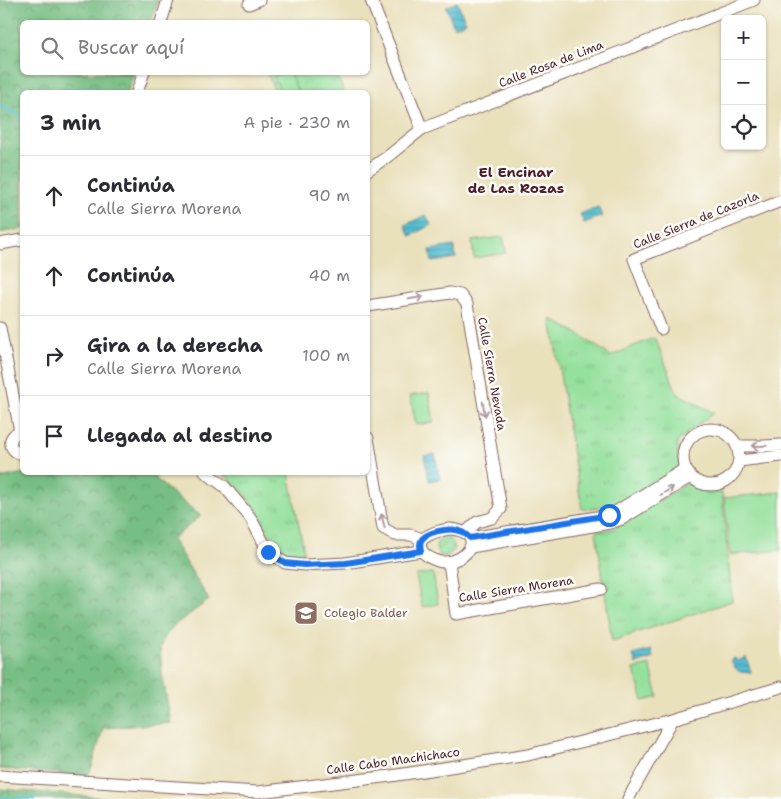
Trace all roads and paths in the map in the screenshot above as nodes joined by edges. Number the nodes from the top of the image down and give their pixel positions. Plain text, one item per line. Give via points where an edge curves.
1 (168, 0) edge
2 (371, 0) edge
3 (754, 0) edge
4 (162, 20) edge
5 (143, 75) edge
6 (138, 90) edge
7 (422, 129) junction
8 (370, 169) edge
9 (781, 201) edge
10 (20, 240) edge
11 (0, 244) edge
12 (370, 306) edge
13 (0, 328) edge
14 (661, 329) dead end
15 (20, 422) edge
16 (20, 432) edge
17 (781, 445) edge
18 (737, 446) junction
19 (370, 450) edge
20 (20, 453) edge
21 (781, 456) edge
22 (739, 460) junction
23 (688, 473) junction
24 (209, 475) edge
25 (469, 539) junction
26 (421, 545) junction
27 (449, 562) junction
28 (601, 589) dead end
29 (781, 687) edge
30 (673, 719) junction
31 (0, 776) edge
32 (258, 796) edge
33 (628, 799) edge

1 - 4 street
2 - 7 street
3 - 7 street, Calle Rosa de Lima
5 - 6 street
7 - 8 street, Calle Rosa de Lima
9 - 14 street, Calle Sierra de Cazorla via 634,259
10 - 11 street
12 -> 25 street, Calle Sierra Nevada via 450,293 460,295 467,304 501,509 492,518 477,522
13 - 15 street
16 - 20 street via 11,441 13,450
17 -> 18 street
18 - 22 street
18 - 23 street via 726,432 708,428 699,430 686,442 683,451 682,460
26 -> 19 street via 411,535 395,535 383,528
21 - 22 street
22 - 23 street via 731,476 715,485 698,482
23 - 25 street via 609,515
24 - 26 street via 224,486 250,517 268,552 285,563 346,563
25 - 26 street via 456,530 439,530 430,534
25 - 27 street via 466,553
26 - 27 street via 427,557
27 - 28 street, Calle Sierra Morena via 456,614
29 - 30 street, Calle Cabo Machichaco
30 - 32 street, Calle Cabo Machichaco via 528,754
30 - 33 street
31 - 32 street, Calle Cabo Machichaco

